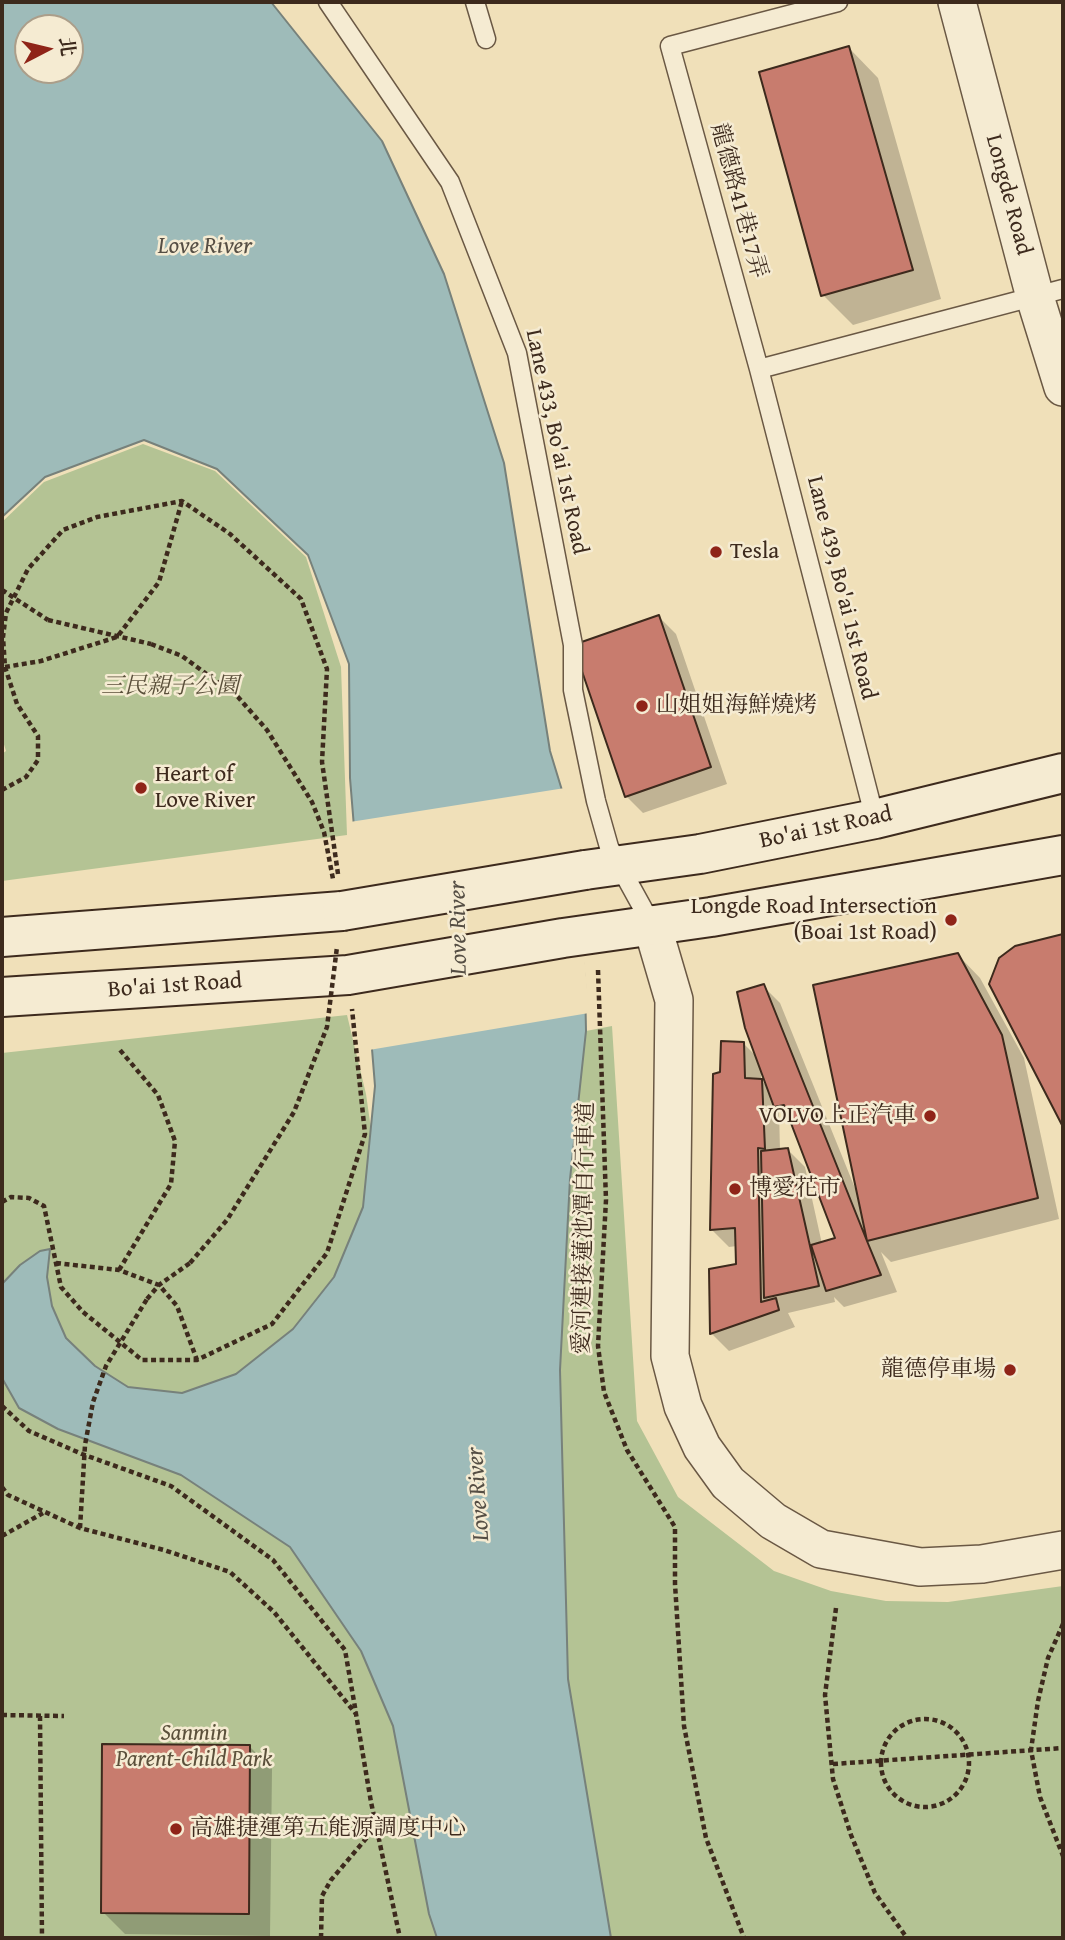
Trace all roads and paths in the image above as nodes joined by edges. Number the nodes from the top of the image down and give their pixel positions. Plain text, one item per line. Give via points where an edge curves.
1 (328, 2) edge
2 (474, 2) edge
3 (838, 2) edge
4 (957, 2) edge
5 (486, 39) dead end
6 (1049, 293) edge
7 (759, 369) junction
8 (1063, 387) edge
9 (182, 501) dead end
10 (2, 590) edge
11 (117, 637) junction
12 (5, 667) dead end
13 (1063, 773) edge
14 (875, 818) junction
15 (1063, 855) edge
16 (602, 868) junction
17 (652, 925) junction
18 (340, 930) junction
19 (2, 937) edge
20 (601, 994) dead end
21 (2, 997) edge
22 (120, 1050) dead end
23 (57, 1263) dead end
24 (119, 1270) junction
25 (159, 1285) junction
26 (197, 1360) dead end
27 (2, 1406) edge
28 (2, 1487) edge
29 (43, 1512) junction
30 (80, 1528) junction
31 (2, 1536) edge
32 (1063, 1549) edge
33 (836, 1608) dead end
34 (1063, 1624) edge
35 (356, 1714) junction
36 (2, 1716) edge
37 (40, 1716) junction
38 (64, 1716) dead end
39 (1063, 1748) edge
40 (1031, 1751) junction
41 (968, 1754) junction
42 (881, 1761) junction
43 (833, 1764) junction
44 (376, 1828) junction
45 (1063, 1856) edge
46 (42, 1938) edge
47 (321, 1938) edge
48 (400, 1938) edge
49 (744, 1938) edge
50 (907, 1938) edge

1 - 16 lane, Lane 433, Bo'ai 1st Road via 450,182 517,353 573,645 573,690 596,801
2 - 5 lane
3 - 7 lane, 龍德路41巷17弄 via 670,46
4 - 6 street, Longde Road
6 - 7 lane
6 - 8 street, Longde Road
7 - 14 lane, Lane 439, Bo'ai 1st Road
9 - 11 path via 159,582
10 - 11 path, bridge via 48,620
11 - 12 path via 41,661
11 - 18 path, bridge via 182,656 228,690 267,730 312,802 324,832
13 - 14 main road, Bo'ai 1st Road
14 - 16 main road, Bo'ai 1st Road via 700,854
15 - 17 main road
16 - 17 lane, Lane 433, Bo'ai 1st Road
16 - 18 main road, Bo'ai 1st Road, bridge
17 - 18 main road via 594,933
17 - 32 street via 674,1000 670,1356 683,1406 702,1447 728,1483 773,1521 821,1549 920,1567 982,1564
18 - 19 main road
18 - 21 main road, Bo'ai 1st Road
18 - 25 path, bridge via 327,1027 294,1112 227,1220 190,1263
20 - 49 path, 愛河連接蓮池潭自行車道 via 606,1200 598,1346 604,1392 627,1450 675,1527 684,1727 706,1838
22 - 24 path via 158,1095 175,1141 171,1184
23 - 24 path
24 - 25 path
25 - 26 path via 177,1306
25 - 30 path, bridge via 106,1366 93,1402
27 - 35 path via 29,1431 172,1486 273,1560 345,1650
28 - 29 path
29 - 30 path
29 - 31 path
30 - 35 path via 230,1572 274,1612
33 - 43 path via 825,1695
34 - 40 path via 1048,1658
35 - 44 path
36 - 37 path
37 - 38 path
37 - 46 path
39 - 40 path
40 - 41 path
40 - 45 path via 1040,1797
41 - 42 path
41 - 42 path via 954,1730 943,1723 921,1720 901,1726 891,1735
41 - 42 path via 964,1784 955,1796 928,1807 913,1806 889,1789
42 - 43 path
43 - 50 path via 850,1835 870,1881
44 - 47 path via 322,1896
44 - 48 path

